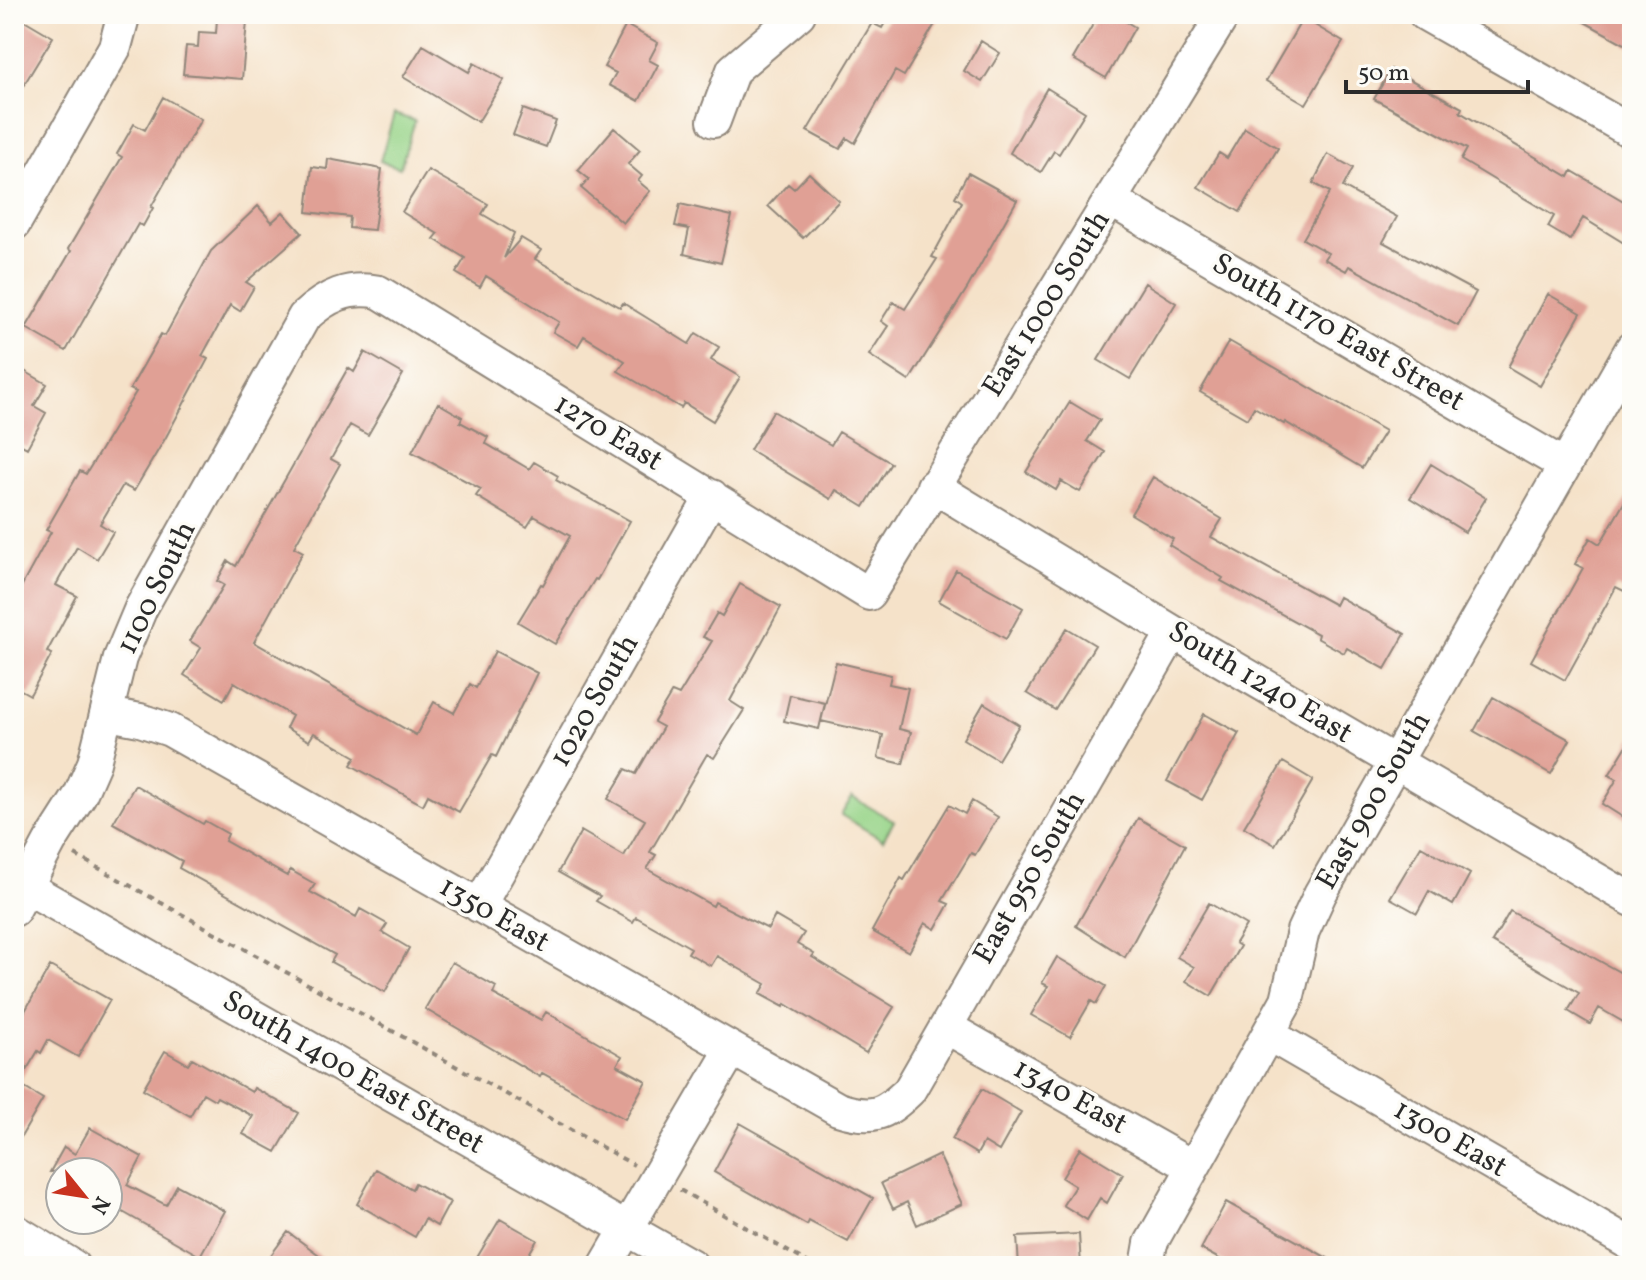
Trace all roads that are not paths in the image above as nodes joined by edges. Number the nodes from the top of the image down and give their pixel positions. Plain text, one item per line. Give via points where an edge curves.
1 (799, 14) edge
2 (1224, 14) edge
3 (1425, 14) edge
4 (122, 16) edge
5 (714, 121) dead end
6 (1632, 132) edge
7 (1112, 201) junction
8 (14, 224) edge
9 (342, 292) joint
10 (1632, 348) edge
11 (1564, 465) junction
12 (933, 486) junction
13 (712, 496) junction
14 (869, 594) joint
15 (1173, 632) junction
16 (108, 714) junction
17 (1396, 763) junction
18 (18, 892) edge
19 (1632, 900) edge
20 (479, 906) junction
21 (946, 1027) junction
22 (1268, 1034) junction
23 (732, 1049) junction
24 (878, 1114) joint
25 (1193, 1167) junction
26 (626, 1229) junction
27 (14, 1230) edge
28 (1632, 1245) edge
29 (73, 1266) edge
30 (605, 1266) edge
31 (692, 1266) edge
32 (1147, 1266) edge

1 - 5 street via 733,70
2 - 7 street, East 1000 South
3 - 6 street
4 - 8 street via 115,47
7 - 11 street, South 1170 East Street
7 - 12 street, East 1000 South
9 - 13 street, 1270 East via 379,292
9 - 16 street, 1100 South via 304,317 141,608 120,658
10 - 11 street, East 900 South
11 - 17 street, East 900 South
12 - 14 street, East 1000 South
12 - 15 street, South 1240 East
13 - 14 street, 1270 East
13 - 20 street, 1020 South
15 - 17 street, South 1240 East
15 - 21 street, East 950 South
16 - 18 street, 1100 South via 80,795
16 - 20 street, 1350 East via 170,730
17 - 19 street, South 1240 East
17 - 22 street, East 900 South via 1320,894 1303,931 1287,1000
18 - 26 street, South 1400 East Street
20 - 23 street, 1350 East
21 - 24 street, East 950 South via 909,1091
21 - 25 street, 1340 East
22 - 25 street, East 900 South
22 - 28 street, 1300 East
23 - 24 street, 1350 East via 838,1109 861,1117
23 - 26 street
25 - 32 street, East 900 South via 1151,1243
26 - 30 street
26 - 31 street, South 1400 East Street
27 - 29 street

